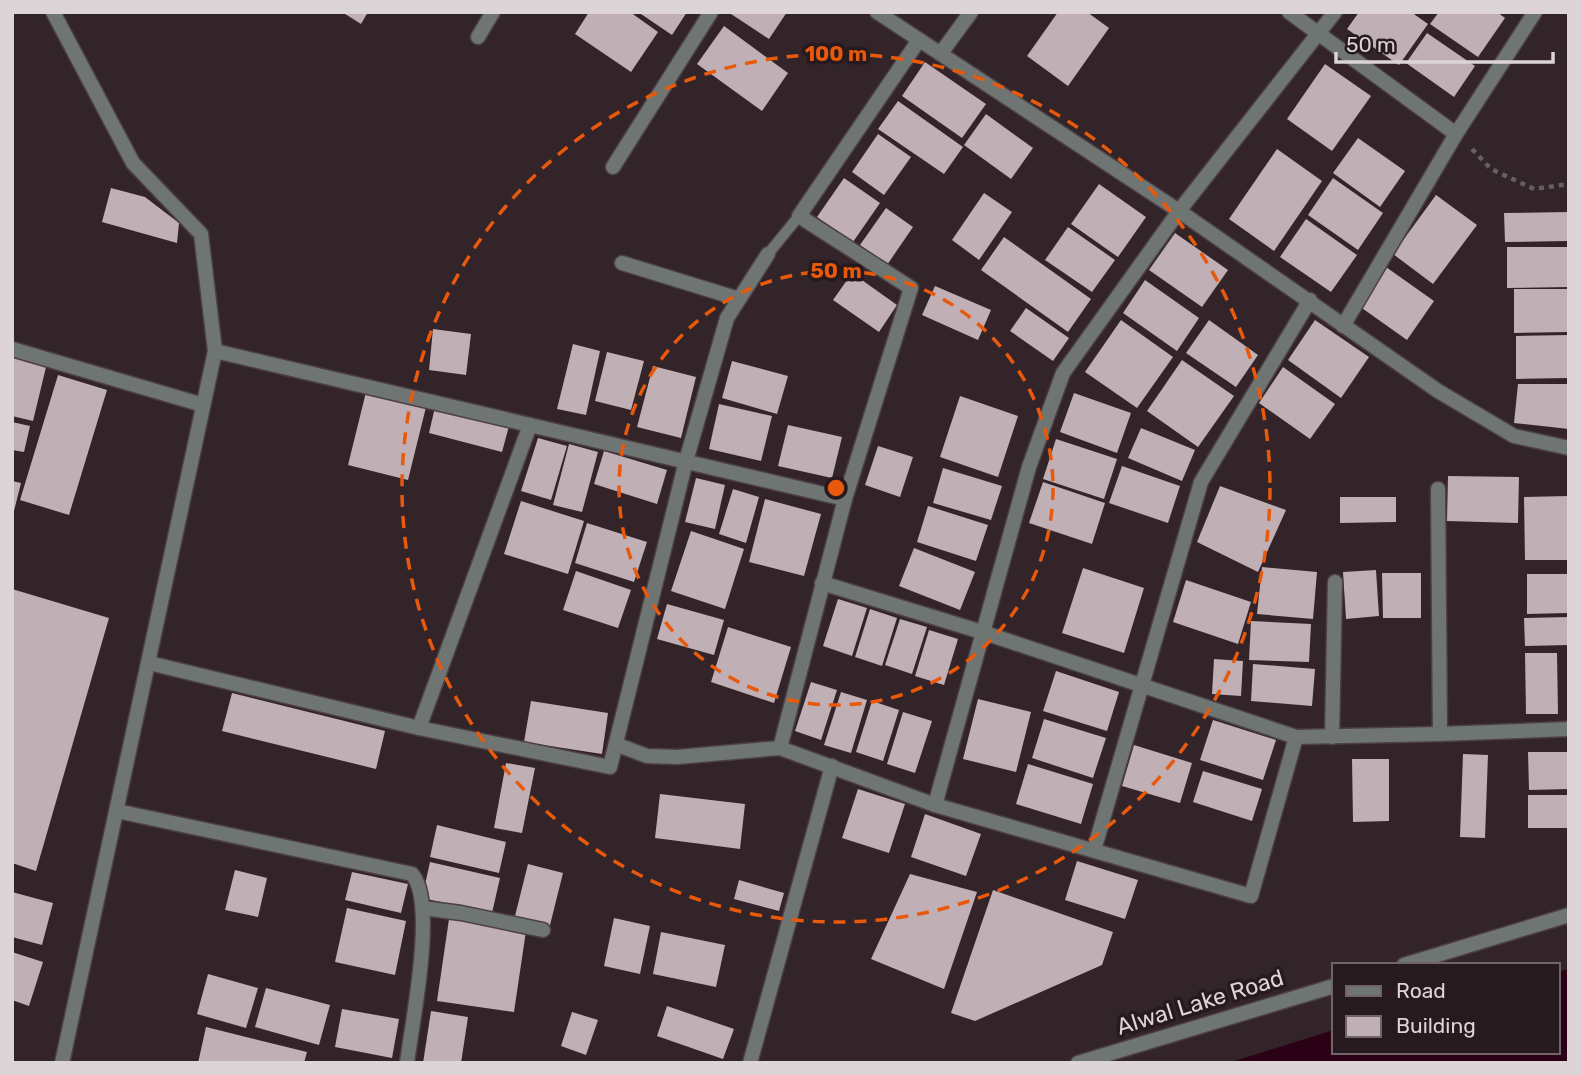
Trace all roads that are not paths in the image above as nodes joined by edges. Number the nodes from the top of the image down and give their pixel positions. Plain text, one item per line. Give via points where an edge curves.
1 (53, 12) edge
2 (493, 12) edge
3 (711, 12) edge
4 (877, 12) edge
5 (971, 12) edge
6 (1289, 12) edge
7 (1335, 12) edge
8 (1535, 12) edge
9 (1321, 33) junction
10 (478, 37) dead end
11 (919, 40) junction
12 (941, 52) junction
13 (1456, 134) junction
14 (613, 167) dead end
15 (1180, 211) junction
16 (799, 216) junction
17 (768, 254) joint
18 (622, 263) dead end
19 (739, 299) junction
20 (1310, 300) junction
21 (1343, 326) junction
22 (12, 349) edge
23 (215, 351) junction
24 (203, 405) junction
25 (530, 425) junction
26 (1569, 448) edge
27 (686, 461) junction
28 (1438, 489) dead end
29 (845, 499) junction
30 (1335, 582) dead end
31 (822, 583) junction
32 (985, 633) junction
33 (149, 663) junction
34 (1143, 684) junction
35 (419, 728) junction
36 (1569, 729) edge
37 (1440, 734) junction
38 (1296, 737) junction
39 (1332, 737) junction
40 (618, 745) junction
41 (780, 748) junction
42 (832, 766) junction
43 (935, 805) junction
44 (117, 811) junction
45 (1094, 850) junction
46 (423, 908) junction
47 (1569, 915) edge
48 (543, 930) dead end
49 (1411, 963) edge
50 (1332, 987) edge
51 (62, 1063) edge
52 (407, 1063) edge
53 (750, 1063) edge
54 (1078, 1063) edge

1 - 23 street via 132,163 201,234
2 - 10 street
3 - 14 street
4 - 11 street
5 - 12 street
6 - 9 street
7 - 9 street
8 - 13 street
9 - 13 street
9 - 15 street
11 - 12 street
11 - 16 street
12 - 15 street
13 - 21 street
15 - 20 street
15 - 32 street via 1063,373 1029,467
16 - 17 lane
16 - 29 street via 911,288
17 - 19 street
18 - 19 street
19 - 27 street via 727,318
20 - 21 street
20 - 34 street via 1200,482
21 - 26 street via 1514,436
22 - 24 street
23 - 24 street
23 - 25 street
24 - 33 street
25 - 27 street
25 - 35 street
27 - 29 street
27 - 40 street
28 - 37 street
29 - 31 street
30 - 39 street
31 - 32 street
31 - 41 street
32 - 34 street
32 - 43 street
33 - 35 street
33 - 44 street
34 - 38 street
34 - 45 street
35 - 40 street via 610,767
36 - 37 street
37 - 39 street
38 - 39 street
38 - 45 street via 1251,896
40 - 41 street via 647,756 677,757
41 - 42 street
42 - 43 street
42 - 53 street
43 - 45 street
44 - 46 street via 412,874 420,884
44 - 51 street
46 - 48 street
46 - 52 street
47 - 49 street
50 - 54 street, Alwal Lake Road

